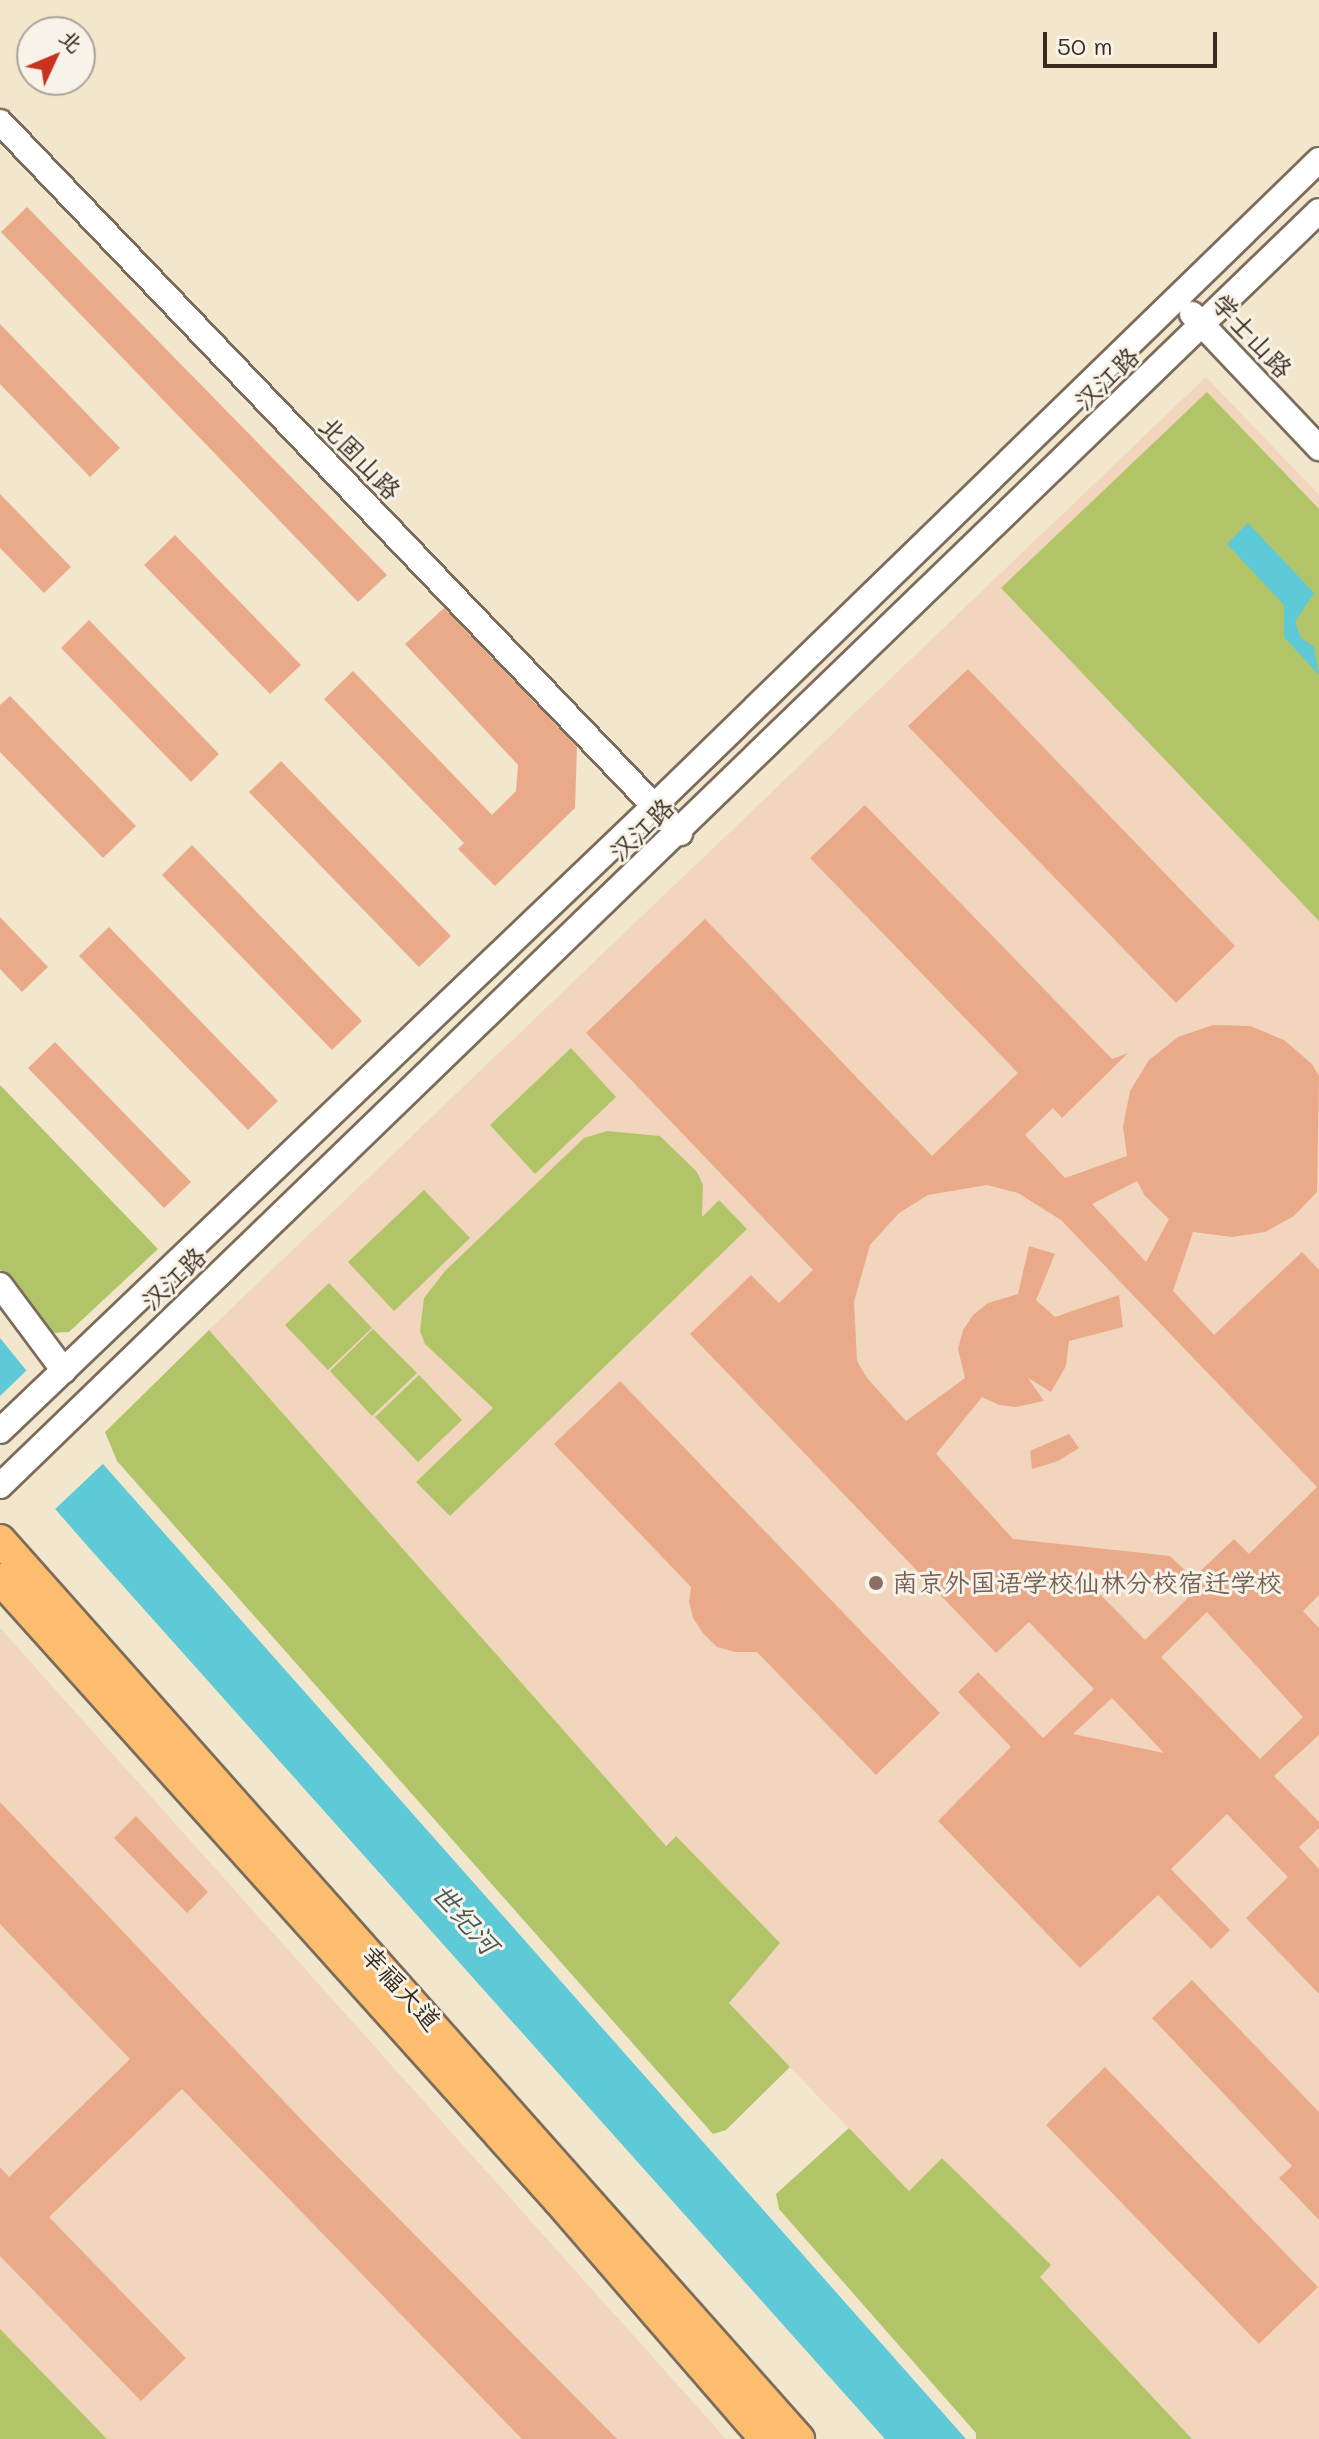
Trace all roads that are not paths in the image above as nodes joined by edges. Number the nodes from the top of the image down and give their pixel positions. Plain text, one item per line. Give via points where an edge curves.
1 (0, 122) edge
2 (1319, 160) edge
3 (1319, 211) edge
4 (1177, 298) junction
5 (1202, 324) junction
6 (1319, 448) edge
7 (654, 806) junction
8 (680, 833) junction
9 (0, 1285) edge
10 (58, 1376) junction
11 (0, 1431) edge
12 (6, 1480) edge
13 (0, 1540) edge
14 (0, 1579) edge
15 (765, 2439) edge
16 (799, 2439) edge

1 - 7 street, 北固山路
2 - 4 street, 汉江路
3 - 5 street, 汉江路
4 - 5 street, 学士山路
4 - 7 street, 汉江路
5 - 6 street, 学士山路
5 - 8 street, 汉江路
7 - 8 street, 北固山路
7 - 10 street, 汉江路
8 - 12 street, 汉江路
9 - 10 street
10 - 11 street, 汉江路
13 - 16 main road, 幸福大道
14 - 15 main road, 幸福大道 via 548,2189

